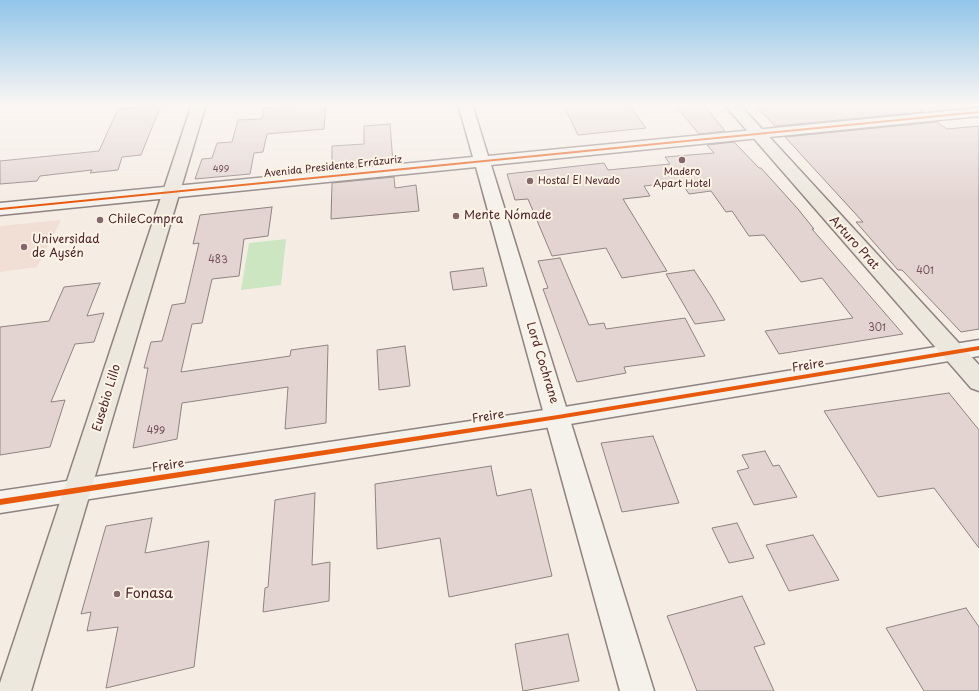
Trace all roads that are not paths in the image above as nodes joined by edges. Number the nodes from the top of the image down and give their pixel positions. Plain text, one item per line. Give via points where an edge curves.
1 (190, 136) edge
2 (474, 136) edge
3 (735, 136) edge
4 (759, 136) edge
5 (482, 162) junction
6 (172, 192) junction
7 (0, 209) edge
8 (979, 348) edge
9 (953, 352) junction
10 (979, 381) edge
11 (558, 417) junction
12 (78, 490) junction
13 (0, 502) edge
14 (14, 691) edge
15 (637, 691) edge

1 - 6 main road, Eusebio Lillo
2 - 5 street, Lord Cochrane
3 - 5 street, Avenida Presidente Errázuriz
4 - 9 main road, Arturo Prat
5 - 6 street, Avenida Presidente Errázuriz
5 - 11 street, Lord Cochrane
6 - 7 street, Avenida Presidente Errázuriz
6 - 12 main road, Eusebio Lillo
8 - 9 street, Freire
9 - 10 main road, Arturo Prat
9 - 11 street, Freire
11 - 12 street, Freire
11 - 15 street, Lord Cochrane
12 - 13 street, Freire
12 - 14 main road, Eusebio Lillo

